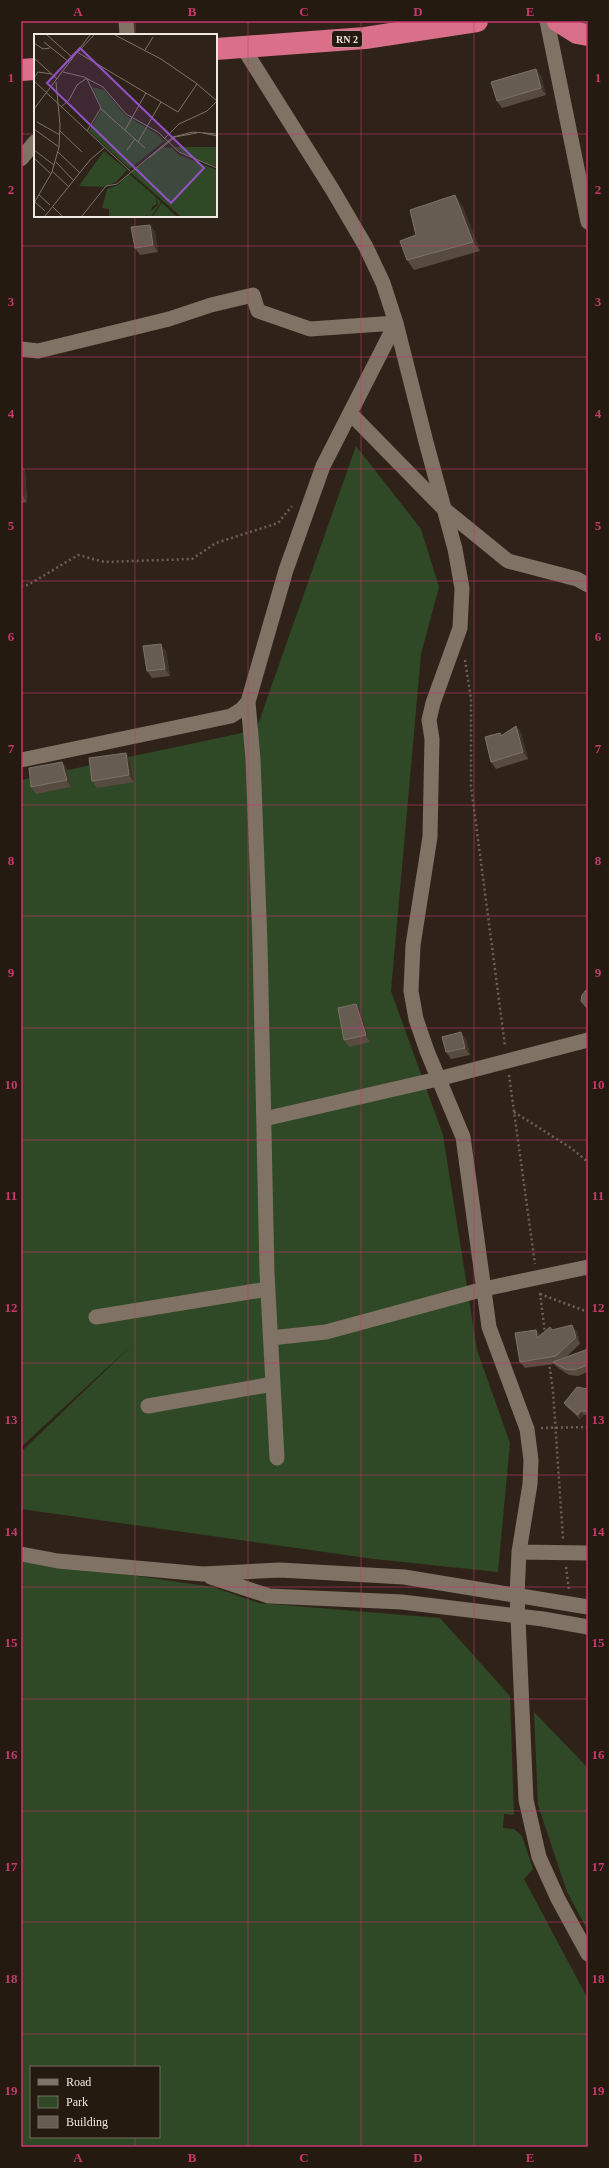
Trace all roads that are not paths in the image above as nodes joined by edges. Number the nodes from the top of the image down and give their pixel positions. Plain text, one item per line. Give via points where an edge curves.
1 (126, 21) edge
2 (547, 21) edge
3 (558, 21) edge
4 (468, 22) edge
5 (385, 28) edge
6 (127, 34) edge
7 (588, 35) edge
8 (242, 46) junction
9 (217, 49) edge
10 (34, 69) edge
11 (21, 70) edge
12 (34, 143) edge
13 (21, 159) edge
14 (588, 222) edge
15 (396, 322) junction
16 (21, 349) edge
17 (350, 413) junction
18 (444, 510) junction
19 (588, 585) edge
20 (248, 702) junction
21 (21, 760) edge
22 (588, 1040) edge
23 (438, 1079) junction
24 (264, 1119) junction
25 (588, 1267) edge
26 (268, 1289) junction
27 (484, 1289) junction
28 (96, 1317) dead end
29 (271, 1338) junction
30 (273, 1384) junction
31 (148, 1406) dead end
32 (277, 1458) dead end
33 (519, 1552) junction
34 (588, 1553) edge
35 (21, 1554) edge
36 (203, 1574) junction
37 (517, 1595) junction
38 (588, 1607) edge
39 (518, 1616) junction
40 (588, 1627) edge
41 (588, 1954) edge

1 - 6 street
2 - 14 street
3 - 7 highway via 577,33
4 - 5 highway, RN 2
5 - 8 highway, RN 2
8 - 9 highway, RN 2
8 - 15 street via 332,188 366,247 383,283
10 - 11 highway
12 - 13 street
15 - 16 street via 310,329 258,311 253,295 169,319 38,351
15 - 17 street
15 - 18 street
17 - 18 street
17 - 20 street via 323,466 286,570
18 - 19 street via 508,561 577,579
18 - 23 street via 462,588 461,614 460,628 429,720 432,739 430,838 413,945 411,991 416,1019
20 - 21 street via 231,716
20 - 24 street via 253,759
22 - 23 street
23 - 24 street
23 - 27 street via 463,1137
24 - 26 street
25 - 27 street
26 - 28 street
26 - 29 street
27 - 29 street via 326,1332
27 - 33 street via 489,1327 527,1429 531,1460 530,1484
29 - 30 street
30 - 31 street
30 - 32 street
33 - 34 street
33 - 37 street
35 - 36 street via 97,1565
36 - 37 street via 280,1570 404,1577
36 - 39 street via 269,1596 402,1602
37 - 38 street
37 - 39 street
39 - 40 street
39 - 41 street via 526,1800 539,1857

